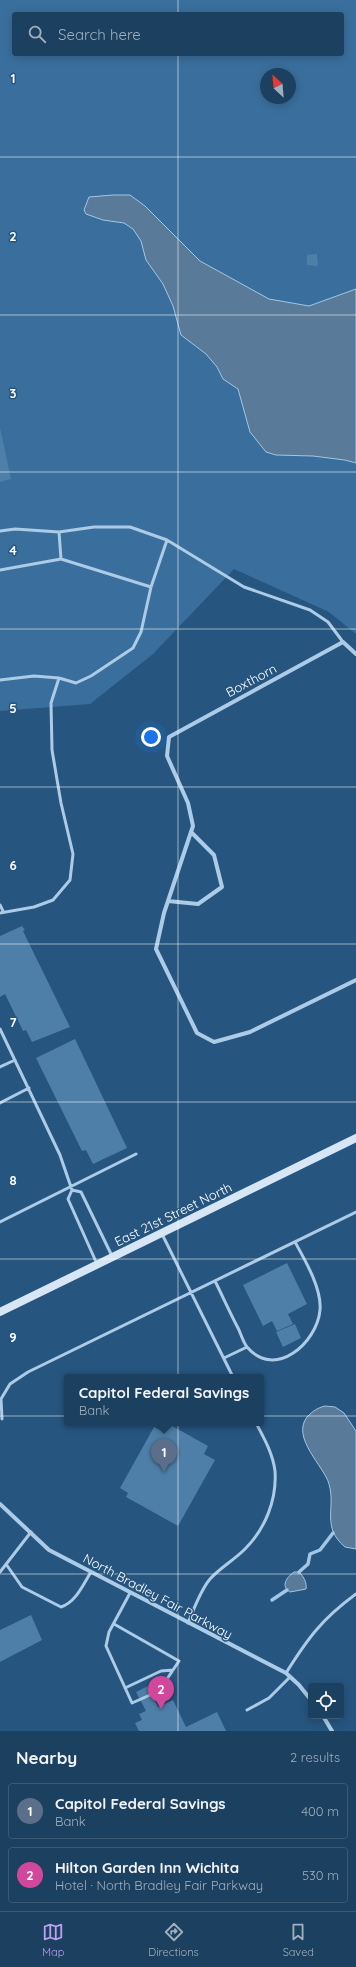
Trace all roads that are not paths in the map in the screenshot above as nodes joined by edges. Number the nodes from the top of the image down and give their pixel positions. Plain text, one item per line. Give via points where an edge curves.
1 (0, 531) edge
2 (59, 532) junction
3 (167, 540) junction
4 (61, 559) junction
5 (0, 570) edge
6 (151, 587) junction
7 (343, 642) junction
8 (356, 654) edge
9 (59, 678) junction
10 (0, 680) edge
11 (191, 832) junction
12 (168, 900) junction
13 (0, 905) edge
14 (2, 912) edge
15 (356, 980) edge
16 (0, 1029) edge
17 (15, 1060) junction
18 (0, 1067) edge
19 (29, 1088) junction
20 (0, 1103) edge
21 (356, 1138) edge
22 (136, 1154) dead end
23 (72, 1188) junction
24 (356, 1212) edge
25 (0, 1222) edge
26 (162, 1233) junction
27 (296, 1242) junction
28 (112, 1257) junction
29 (97, 1264) junction
30 (215, 1281) junction
31 (192, 1293) junction
32 (0, 1312) edge
33 (247, 1347) junction
34 (224, 1358) junction
35 (232, 1374) edge
36 (2, 1419) dead end
37 (258, 1426) edge
38 (0, 1504) edge
39 (31, 1532) junction
40 (6, 1564) junction
41 (0, 1572) edge
42 (91, 1572) junction
43 (130, 1593) junction
44 (356, 1594) edge
45 (188, 1623) junction
46 (114, 1624) junction
47 (173, 1670) junction
48 (286, 1673) junction
49 (290, 1677) junction
50 (125, 1688) junction
51 (308, 1697) edge
52 (247, 1710) dead end
53 (325, 1719) edge
54 (332, 1731) edge

1 - 2 lane via 15,529
2 - 3 lane via 94,527 130,528
2 - 4 lane
3 - 6 lane
3 - 7 lane via 244,586 310,610 328,622
4 - 5 lane
4 - 6 lane
6 - 9 lane via 141,632 133,648 76,683
7 - 8 street
7 - 11 street, Boxthorn via 169,737 167,756 188,803 193,826
9 - 10 lane via 34,676
9 - 14 lane via 51,703 52,750 60,803 73,854 70,880 53,900 34,907
11 - 12 street
11 - 12 street via 214,855 222,887 198,904
12 - 15 street via 156,949 197,1033 214,1042 250,1032
13 - 14 lane
16 - 17 lane
17 - 18 lane
17 - 19 lane
19 - 20 lane
19 - 23 lane via 60,1155
21 - 26 main road, East 21st Street North
22 - 23 lane
23 - 25 lane
23 - 28 lane via 81,1192
23 - 29 lane via 68,1199
24 - 27 lane
26 - 28 main road, East 21st Street North
26 - 31 lane
27 - 30 lane
27 - 33 lane via 319,1296 320,1310 316,1327 306,1344 292,1354 276,1360 262,1359
28 - 29 main road, East 21st Street North
29 - 32 main road, East 21st Street North
30 - 31 lane
30 - 33 lane
31 - 34 lane
31 - 36 lane via 28,1372 10,1384 1,1399
33 - 34 lane
34 - 35 lane
37 - 45 lane via 269,1449 275,1471 274,1494 269,1514 261,1531 244,1550 209,1580
38 - 39 street, North Bradley Fair Parkway
39 - 40 lane
39 - 42 street, North Bradley Fair Parkway via 49,1550
40 - 41 lane
40 - 42 lane via 22,1586 61,1607 74,1599
42 - 43 street, North Bradley Fair Parkway
43 - 45 street, North Bradley Fair Parkway
43 - 46 lane
44 - 48 lane via 323,1620
45 - 48 street, North Bradley Fair Parkway
46 - 47 lane via 179,1661
46 - 50 lane via 106,1646
47 - 50 lane via 161,1671
47 - 50 lane via 159,1691 132,1703
48 - 49 street, North Bradley Fair Parkway
49 - 51 street, North Bradley Fair Parkway
49 - 52 lane via 269,1698
53 - 54 street

